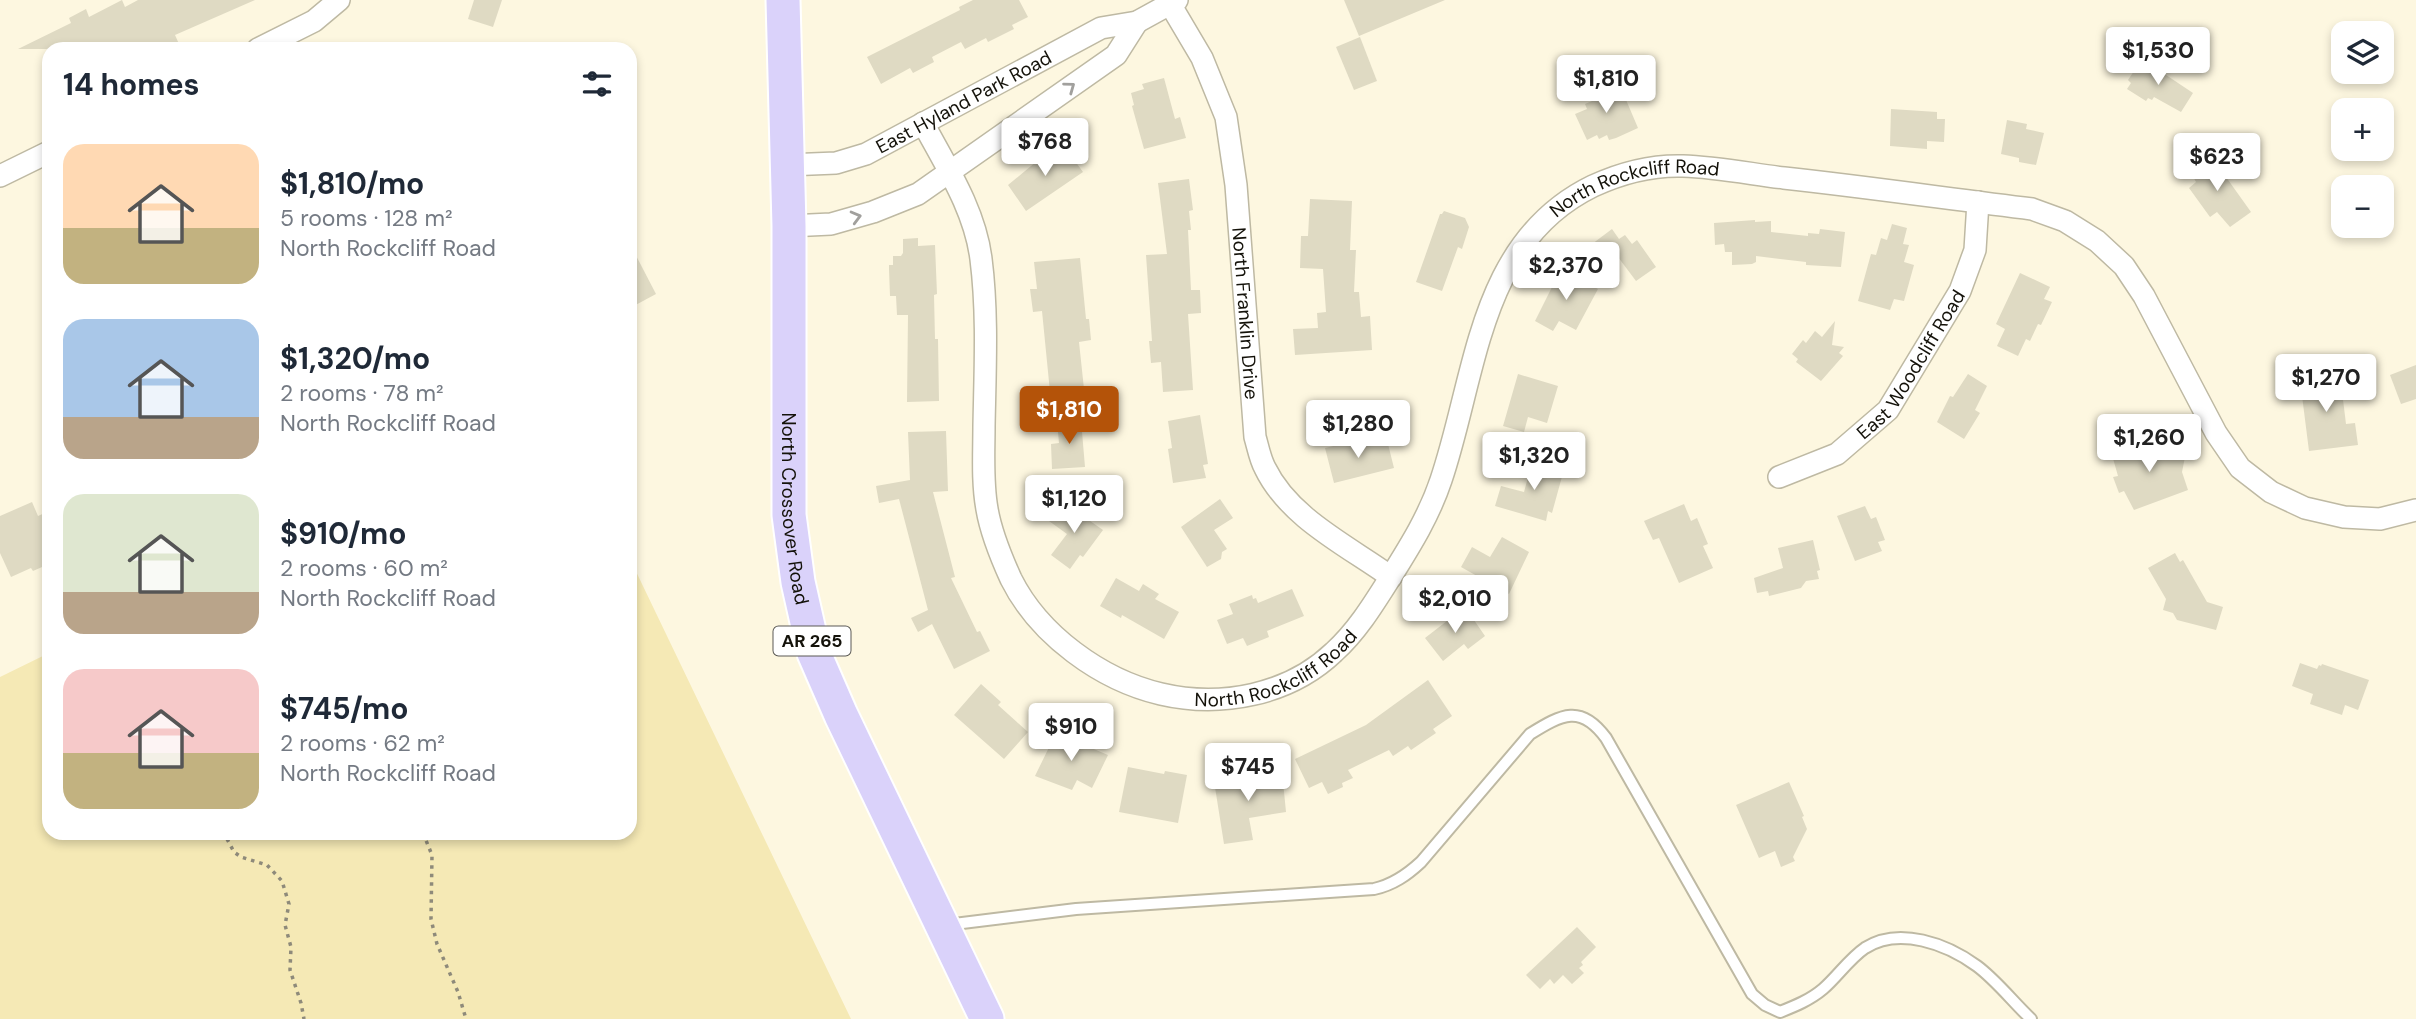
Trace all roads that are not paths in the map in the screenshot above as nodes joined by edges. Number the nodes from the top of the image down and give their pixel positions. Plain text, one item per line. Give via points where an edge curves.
1 (340, 0) edge
2 (783, 0) edge
3 (1173, 2) edge
4 (1137, 22) junction
5 (272, 42) edge
6 (923, 123) junction
7 (42, 155) edge
8 (787, 165) junction
9 (949, 173) junction
10 (0, 176) edge
11 (1978, 202) junction
12 (789, 226) junction
13 (1779, 477) dead end
14 (2416, 510) edge
15 (1391, 577) junction
16 (943, 925) junction
17 (988, 1019) edge
18 (2031, 1019) edge

1 - 5 street via 314,21
2 - 8 main road, North Crossover Road / AR 265
3 - 4 street, East Hyland Park Road
3 - 15 street, North Franklin Drive via 1226,117 1236,185 1255,437 1264,467 1281,494 1305,517
4 - 6 street, East Hyland Park Road via 1101,28
9 -> 4 street, East Hyland Park Road via 1116,55
6 - 8 street, East Hyland Park Road via 866,154 836,163
6 - 9 street, North Rockcliff Road
7 - 10 street
8 - 12 main road, North Crossover Road / AR 265
12 -> 9 street, East Hyland Park Road via 831,223 873,212 918,194
9 - 15 street, North Rockcliff Road via 971,215 981,258 987,510 1013,583 1031,610 1068,647 1105,673 1162,694 1216,701 1249,695 1275,689 1333,654 1365,618
11 - 13 street, East Woodcliff Road via 1975,250 1960,290 1888,410 1838,454
11 - 14 street, North Rockcliff Road via 2032,209 2065,221 2097,241 2124,267 2216,433 2240,468 2271,492 2305,508 2344,517 2380,519
11 - 15 street, North Rockcliff Road via 1682,166 1638,169 1591,187 1527,236 1503,272 1441,480 1422,528
12 - 16 main road, North Crossover Road / AR 265 via 789,515 798,582 814,653
16 - 17 main road, North Crossover Road / AR 265
16 - 18 lane via 1076,909 1387,886 1421,862 1530,734 1568,715 1583,716 1606,738 1752,994 1765,1005 1780,1012 1801,1004 1821,991 1864,948 1902,937 1954,951 1978,967

